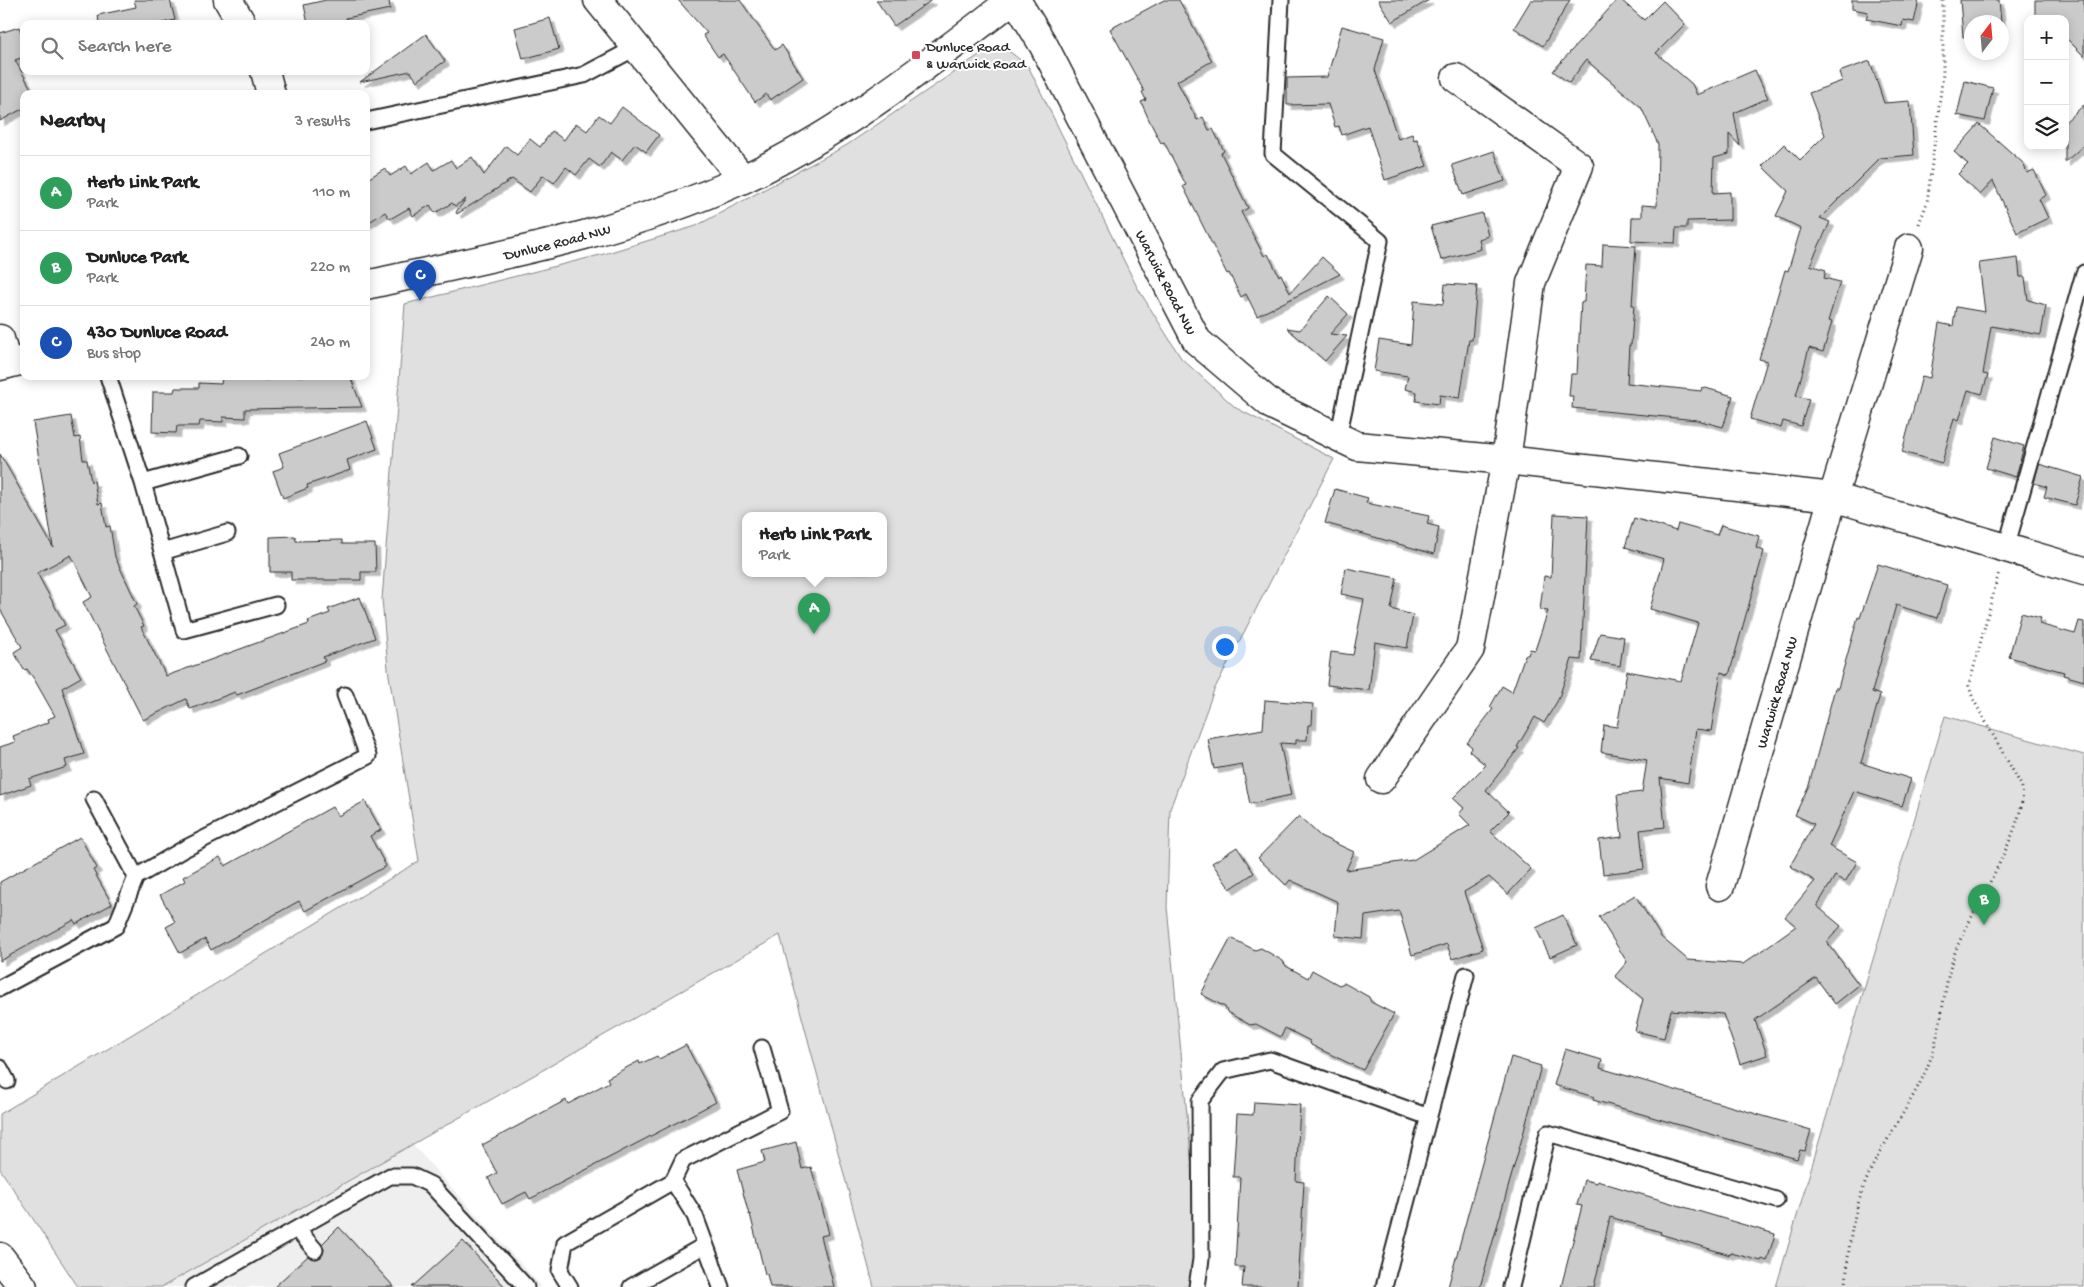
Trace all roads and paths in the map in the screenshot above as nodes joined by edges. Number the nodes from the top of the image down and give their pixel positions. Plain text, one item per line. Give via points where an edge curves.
1 (228, 0) edge
2 (598, 0) edge
3 (1014, 0) edge
4 (1281, 0) edge
5 (1943, 0) edge
6 (240, 20) edge
7 (637, 47) junction
8 (266, 75) edge
9 (1456, 78) dead end
10 (270, 90) edge
11 (370, 120) edge
12 (743, 179) junction
13 (1909, 248) joint
14 (2084, 273) edge
15 (370, 284) edge
16 (109, 380) edge
17 (1338, 437) junction
18 (239, 456) dead end
19 (1506, 460) junction
20 (144, 484) junction
21 (1833, 497) junction
22 (226, 532) dead end
23 (2006, 548) junction
24 (162, 552) junction
25 (2084, 571) edge
26 (276, 605) dead end
27 (344, 695) dead end
28 (1381, 779) dead end
29 (94, 799) dead end
30 (136, 876) junction
31 (1720, 886) dead end
32 (1466, 975) dead end
33 (0, 988) edge
34 (762, 1048) dead end
35 (1429, 1117) junction
36 (672, 1181) junction
37 (1776, 1200) dead end
38 (297, 1229) junction
39 (705, 1245) junction
40 (315, 1250) dead end
41 (0, 1257) edge
42 (23, 1287) edge
43 (194, 1287) edge
44 (526, 1287) edge
45 (570, 1287) edge
46 (631, 1287) edge
47 (721, 1287) edge
48 (1197, 1287) edge
49 (1384, 1287) edge
50 (1511, 1287) edge
51 (1846, 1287) edge

1 - 6 street
2 - 7 street
3 - 12 street, Dunluce Road NW via 872,105
3 - 17 street, Warwick Road NW via 1044,46 1196,341 1272,406
4 - 17 lane via 1273,154 1380,241
5 - 13 path via 1943,74 1927,203
7 - 11 lane via 584,75
7 - 12 street
8 - 10 street
9 - 19 street via 1579,166 1531,283
12 - 15 street, Dunluce Road NW via 656,213 588,234
13 - 21 street, Warwick Road NW
14 - 23 lane
16 - 20 lane
17 - 19 street, Warwick Road NW via 1357,446
18 - 20 lane
19 - 21 street, Warwick Road NW
19 - 28 street via 1470,649
20 - 24 lane
21 - 23 street, Warwick Road NW
21 - 31 street, Warwick Road NW
22 - 24 lane
23 - 25 street, Warwick Road NW
23 - 51 path via 1969,686 1973,699 2021,785 2023,797 1995,876 1965,929 1953,958 1930,1062 1878,1156 1862,1192 1850,1238
24 - 26 lane via 184,630
27 - 30 lane via 368,756
29 - 30 lane
30 - 33 lane via 116,926
32 - 35 lane
34 - 36 lane via 780,1111 683,1160
35 - 48 lane via 1270,1060 1223,1071 1200,1101 1201,1258
35 - 49 lane
36 - 39 lane via 695,1216
36 - 45 lane via 565,1243 560,1272
37 - 50 lane via 1548,1134
38 - 40 lane
38 - 43 lane
38 - 44 lane via 390,1176 412,1176 431,1185
39 - 46 lane
39 - 47 lane
41 - 42 street

